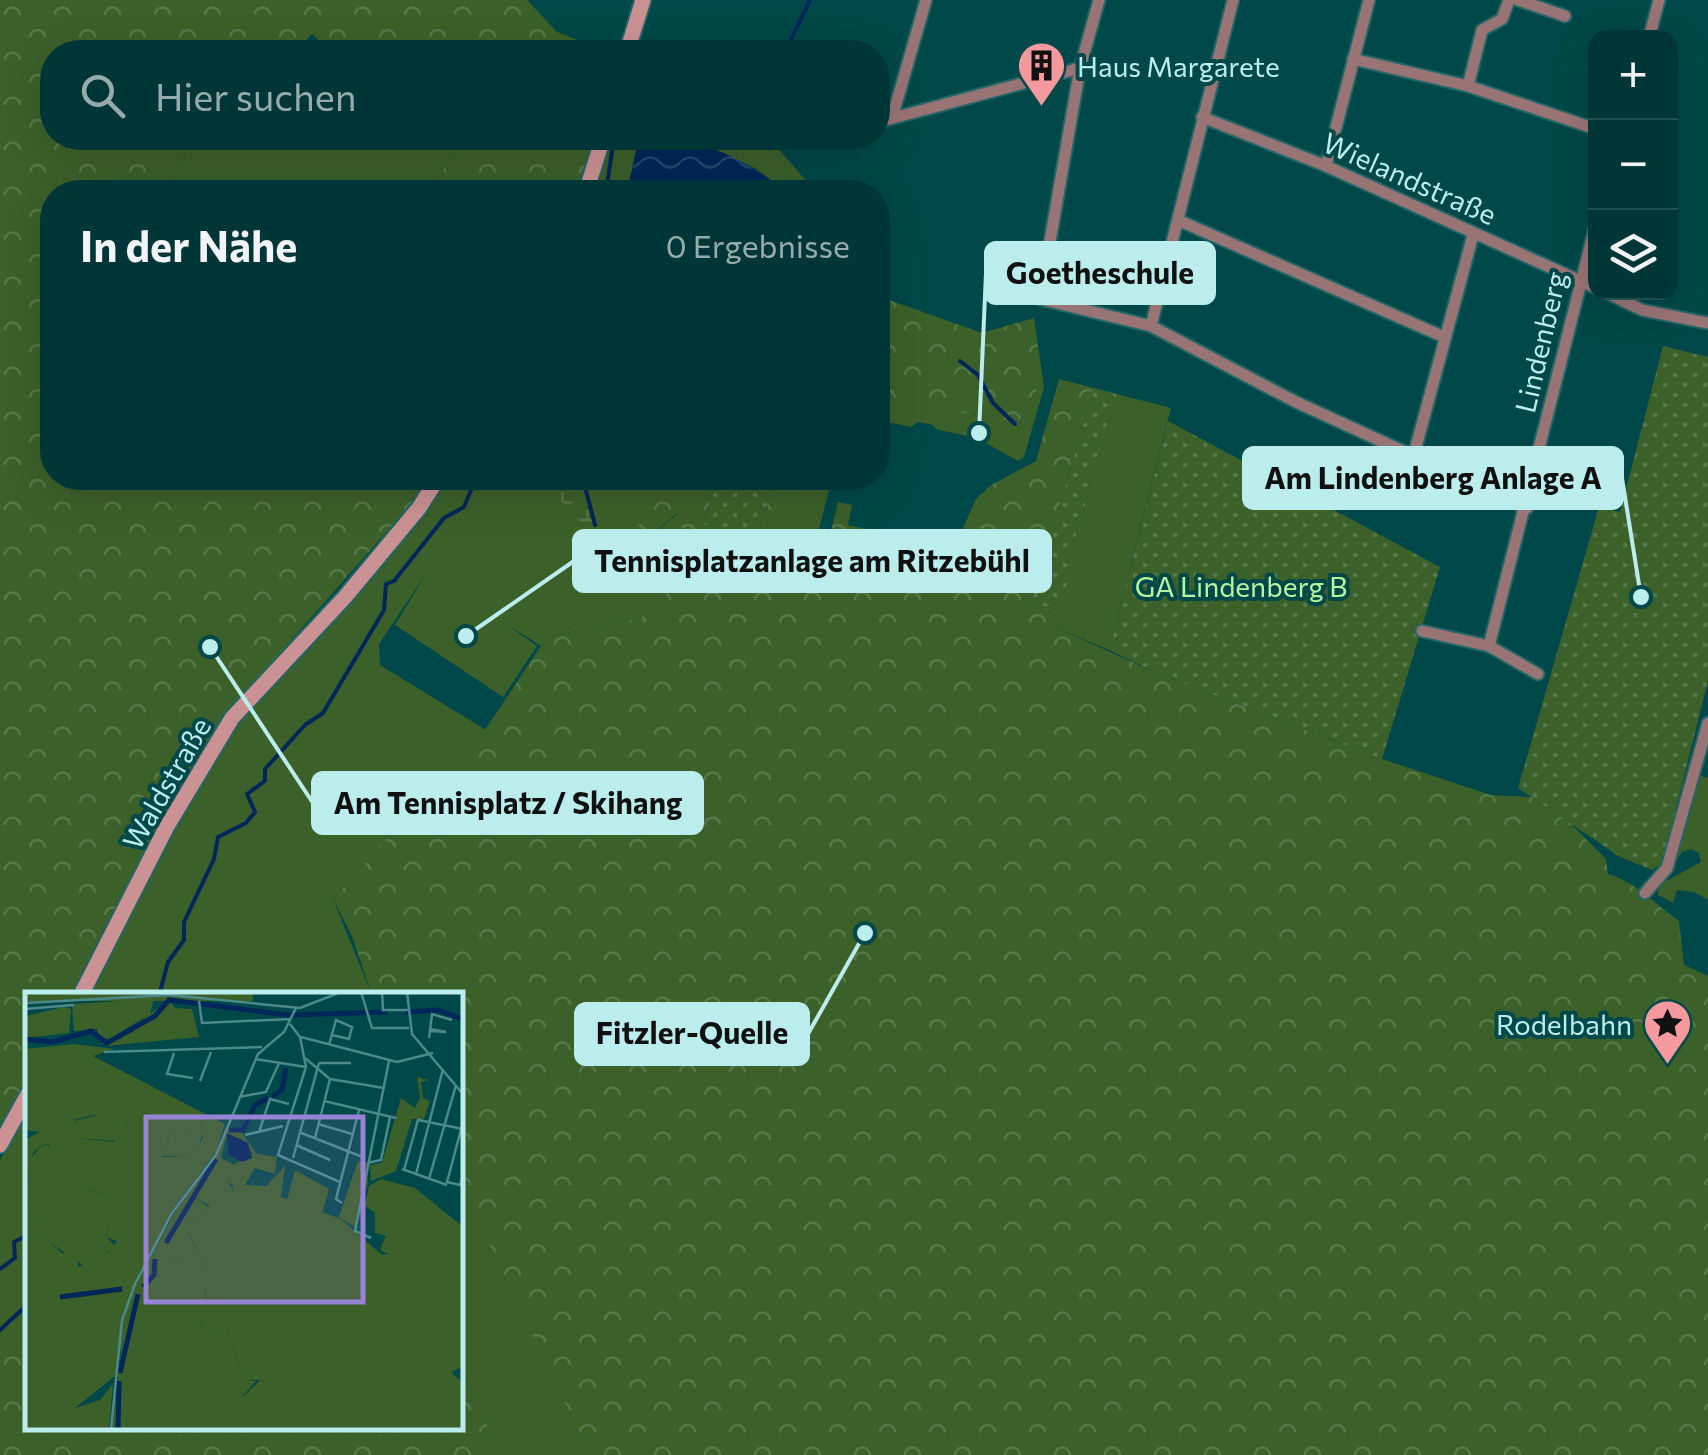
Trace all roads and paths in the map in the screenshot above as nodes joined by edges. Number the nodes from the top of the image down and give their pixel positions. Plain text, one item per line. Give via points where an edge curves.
1 (644, 0) edge
2 (926, 0) edge
3 (1099, 0) edge
4 (1232, 0) edge
5 (1369, 0) edge
6 (1509, 0) edge
7 (1518, 0) edge
8 (1660, 0) edge
9 (1565, 16) dead end
10 (1651, 30) edge
11 (631, 40) edge
12 (1354, 59) junction
13 (1080, 68) junction
14 (1468, 86) junction
15 (892, 118) joint
16 (1202, 118) junction
17 (1588, 127) edge
18 (598, 150) edge
19 (1326, 166) junction
20 (590, 180) edge
21 (1180, 221) junction
22 (1473, 235) junction
23 (1588, 250) edge
24 (1579, 280) junction
25 (1588, 284) edge
26 (1622, 300) edge
27 (1708, 323) edge
28 (1151, 326) junction
29 (1444, 337) junction
30 (1413, 458) junction
31 (430, 490) edge
32 (1528, 508) junction
33 (1422, 631) dead end
34 (1489, 646) junction
35 (1538, 674) dead end
36 (1708, 723) edge
37 (1645, 893) dead end
38 (83, 992) edge
39 (25, 1099) edge
40 (0, 1145) edge

1 - 11 street
2 - 15 street
3 - 13 street
4 - 16 street
5 - 12 street
6 - 14 street via 1502,19 1482,30
7 - 9 street
8 - 10 street
12 - 14 street
12 - 19 street
13 - 15 street
13 - 28 street via 1040,298
14 - 17 street
16 - 19 street, Wielandstraße
16 - 21 street
18 - 20 street
19 - 22 street, Wielandstraße
21 - 28 street
21 - 29 street
22 - 24 street, Wielandstraße
22 - 29 street
23 - 24 street, Lindenberg
24 - 25 street, Wielandstraße
24 - 32 street, Lindenberg
26 - 27 street
28 - 30 street
29 - 30 street
30 - 32 street
31 - 38 street, Waldstraße via 344,597 232,718 166,828
32 - 34 street, Lindenberg
33 - 34 street
34 - 35 street
36 - 37 street via 1667,868
39 - 40 street

